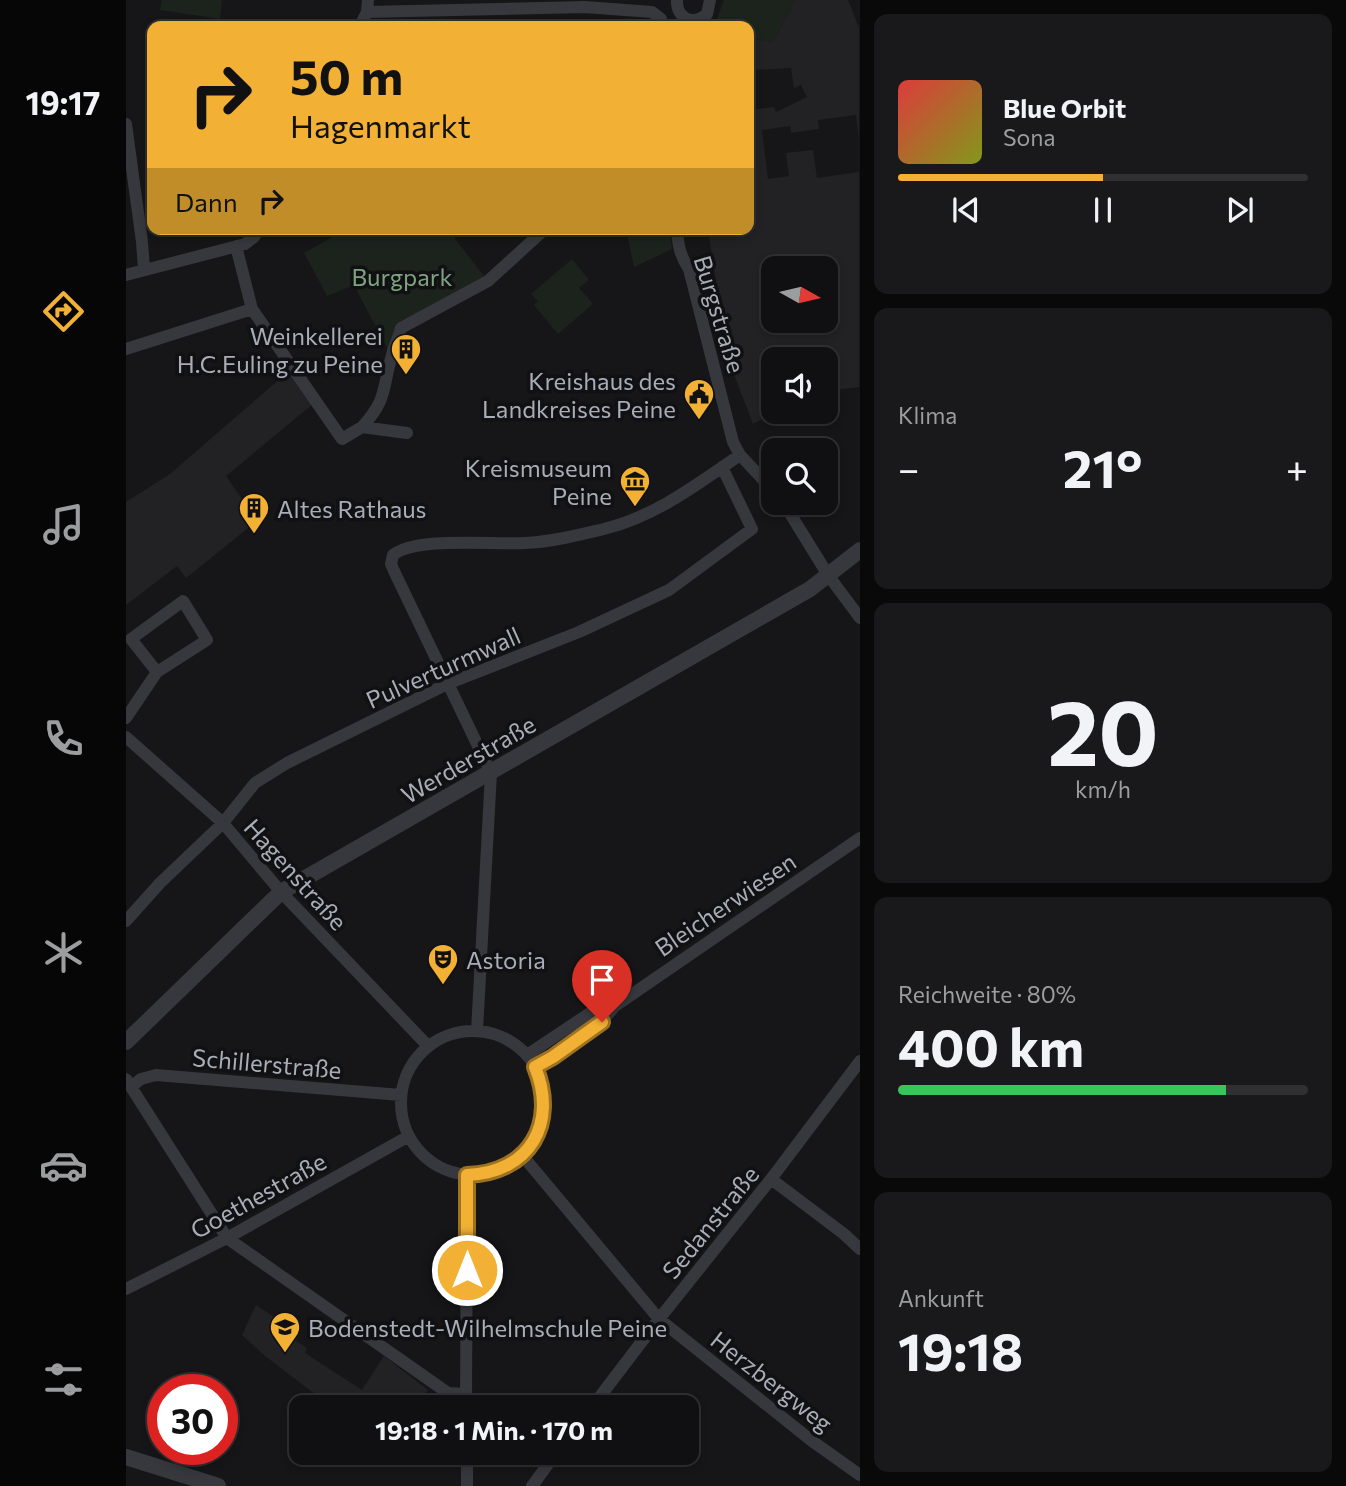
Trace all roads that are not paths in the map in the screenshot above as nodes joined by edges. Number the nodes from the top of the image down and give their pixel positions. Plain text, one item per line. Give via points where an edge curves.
1 (710, 0) edge
2 (367, 6) edge
3 (678, 6) edge
4 (658, 19) edge
5 (126, 124) edge
6 (127, 153) edge
7 (255, 235) edge
8 (538, 235) edge
9 (677, 235) edge
10 (236, 246) junction
11 (144, 269) junction
12 (126, 275) edge
13 (252, 309) junction
14 (126, 349) edge
15 (362, 427) junction
16 (407, 433) dead end
17 (740, 455) junction
18 (722, 467) junction
19 (761, 477) edge
20 (791, 515) edge
21 (859, 550) edge
22 (828, 575) junction
23 (859, 618) edge
24 (158, 672) junction
25 (447, 684) junction
26 (126, 718) edge
27 (126, 737) edge
28 (491, 773) junction
29 (223, 823) junction
30 (859, 838) edge
31 (281, 892) junction
32 (126, 921) edge
33 (615, 1006) junction
34 (477, 1031) junction
35 (126, 1042) edge
36 (428, 1046) junction
37 (527, 1055) junction
38 (859, 1061) edge
39 (535, 1067) junction
40 (129, 1083) edge
41 (401, 1095) junction
42 (409, 1136) junction
43 (522, 1155) junction
44 (467, 1175) junction
45 (771, 1179) junction
46 (227, 1238) junction
47 (859, 1249) edge
48 (126, 1289) edge
49 (659, 1319) junction
50 (451, 1395) edge
51 (466, 1395) edge
52 (601, 1395) edge
53 (126, 1457) edge
54 (467, 1465) edge
55 (547, 1465) edge
56 (859, 1476) edge
57 (218, 1486) edge
58 (467, 1486) edge
59 (532, 1486) edge
60 (854, 1486) edge

1 - 3 street via 707,13 698,20 687,19
2 - 4 street via 585,7
3 - 4 street
5 - 6 street
6 - 11 street
7 - 10 street
8 - 15 street via 488,281 401,328 387,385 376,411
9 - 17 street, Burgstraße
10 - 11 street
10 - 13 street
11 - 12 street
13 - 14 street
13 - 15 street via 342,439
15 - 16 street
17 - 18 street
17 - 19 street
18 - 25 street, Pulverturmwall via 751,529 670,590
18 - 25 street via 653,512 607,528 525,543 458,542 405,548 393,555 391,564
20 - 22 street
21 - 22 street, Werderstraße
22 - 23 street
22 - 28 street, Werderstraße
24 - 24 street via 207,639 183,601 131,639
24 - 26 street
25 - 28 street
25 - 29 street, Pulverturmwall via 255,783
27 - 29 street, Hagenstraße
28 - 31 street, Werderstraße
28 - 34 street
29 - 31 street, Hagenstraße
29 - 32 street, Pulverturmwall
30 - 33 street, Bleicherwiesen
31 - 35 street, Werderstraße
31 - 36 street, Hagenstraße
33 - 37 street, Bleicherwiesen via 596,1009
33 - 39 street, Bleicherwiesen via 602,1022
34 - 36 street via 452,1034
34 - 37 street via 504,1038
36 - 41 street via 410,1068
37 - 39 street
38 - 45 street, Sedanstraße
39 - 43 street via 545,1102 538,1133
40 - 41 street, Schillerstraße via 156,1075
40 - 46 street
41 - 42 street
42 - 44 street via 432,1162
42 - 46 street, Goethestraße
43 - 44 street via 497,1171
43 - 49 street
44 - 51 street
45 - 47 street
45 - 49 street, Sedanstraße
46 - 48 street, Goethestraße
46 - 50 street
49 - 52 street, Sedanstraße
49 - 56 street, Herzbergweg
53 - 57 street
54 - 58 street
55 - 59 street
56 - 60 street

